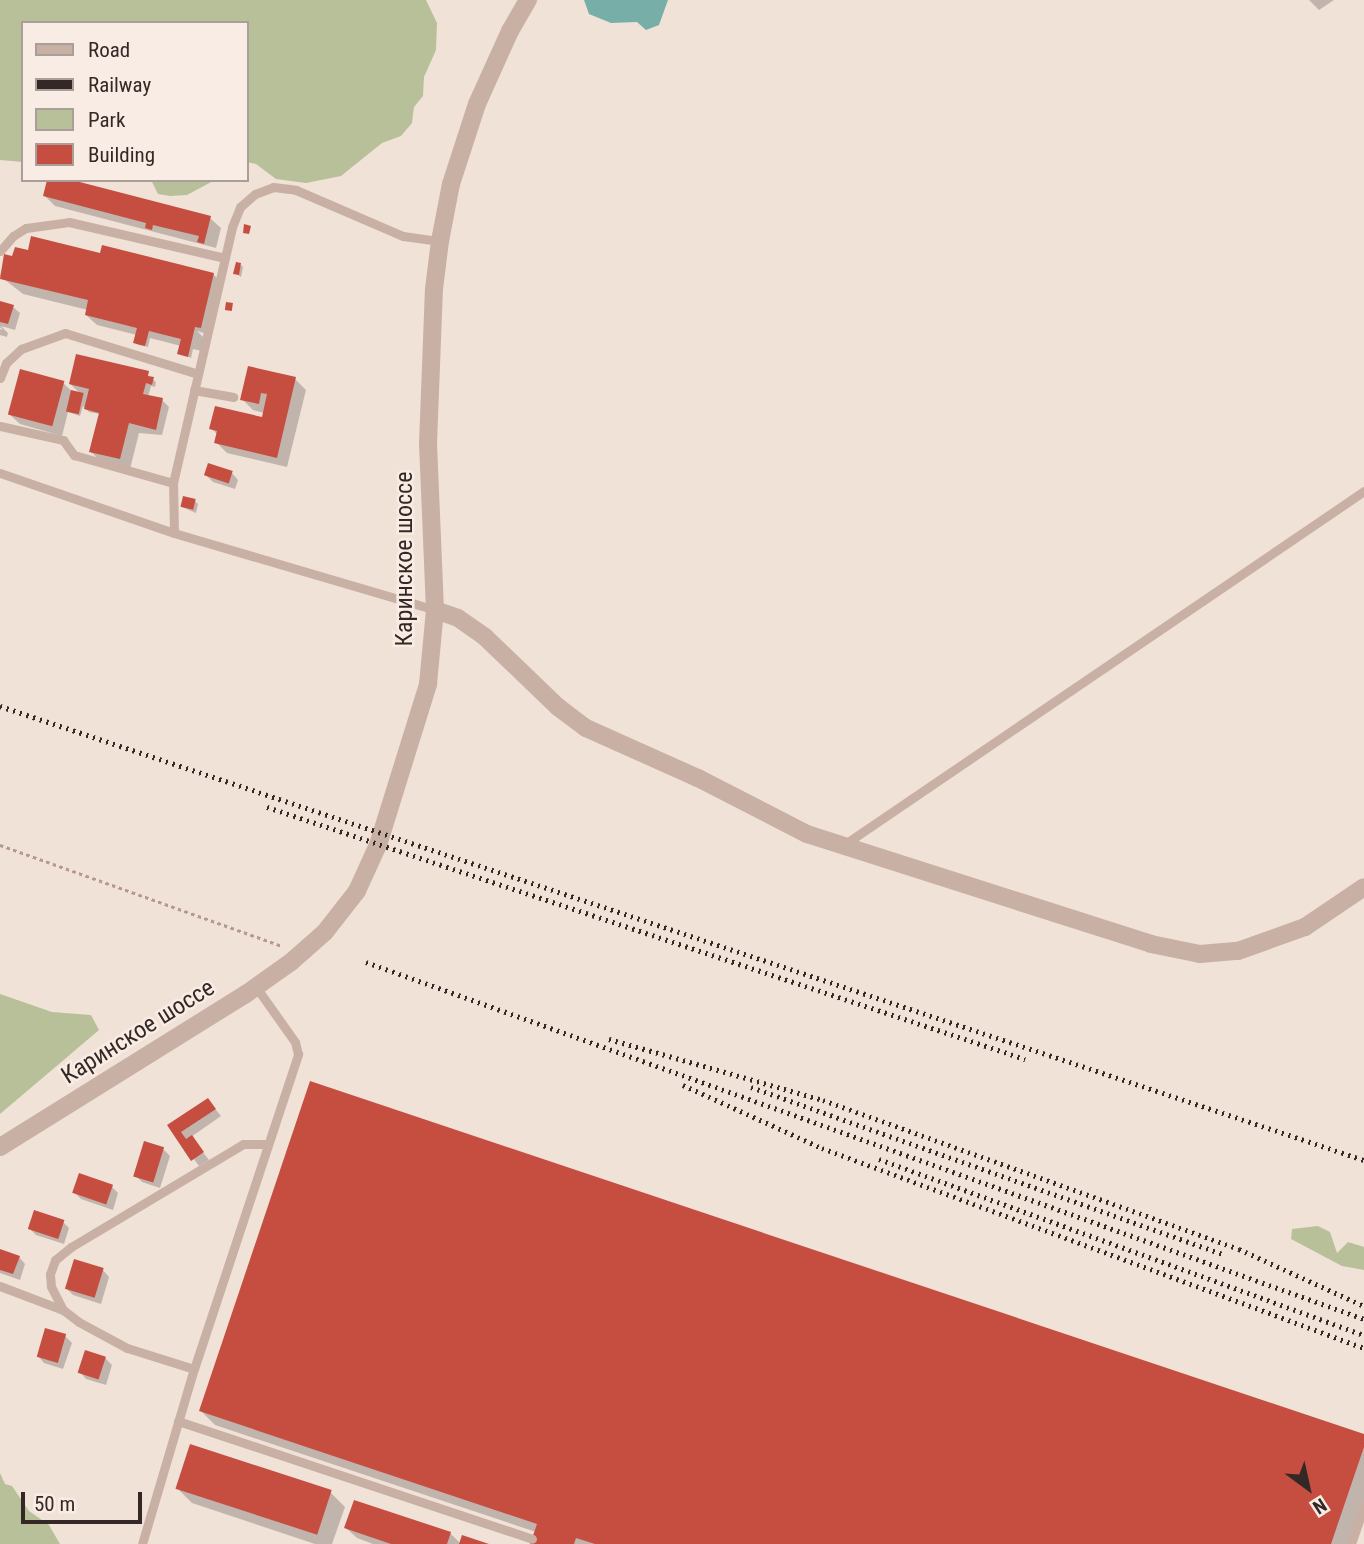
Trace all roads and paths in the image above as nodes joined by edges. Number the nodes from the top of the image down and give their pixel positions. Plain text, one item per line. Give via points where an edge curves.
1 (528, 0) edge
2 (440, 241) junction
3 (0, 251) edge
4 (225, 258) junction
5 (198, 374) junction
6 (0, 378) edge
7 (194, 390) junction
8 (233, 397) dead end
9 (0, 425) edge
10 (0, 473) edge
11 (173, 483) junction
12 (1364, 491) edge
13 (174, 533) junction
14 (435, 610) junction
15 (0, 845) edge
16 (843, 845) junction
17 (1363, 889) edge
18 (302, 953) junction
19 (256, 986) junction
20 (268, 1144) junction
21 (0, 1147) edge
22 (0, 1286) edge
23 (63, 1310) junction
24 (194, 1369) junction
25 (178, 1421) junction
26 (1364, 1506) edge
27 (532, 1539) dead end
28 (142, 1544) edge
29 (1350, 1544) edge

1 - 2 street, Каринское шоссе via 473,114
2 - 4 lane via 403,236 296,190 273,187 240,207
2 - 14 street, Каринское шоссе via 428,444
3 - 4 lane via 26,228 69,222
4 - 5 lane
5 - 6 lane via 65,333 21,349 6,363
5 - 7 lane
7 - 8 lane
7 - 11 lane
9 - 11 lane via 63,440 74,455
10 - 13 lane
11 - 13 lane
12 - 16 lane
13 - 14 lane
14 - 16 street via 458,618 485,637 586,728 807,834
14 - 18 street, Каринское шоссе via 428,684 377,845 357,891
15 - 18 path
16 - 17 street via 1151,944 1200,954 1238,951 1305,927
18 - 19 street, Каринское шоссе
19 - 20 lane via 295,1042 298,1054
19 - 21 street, Каринское шоссе
20 - 23 lane via 243,1144 71,1247 55,1260 50,1274
20 - 24 lane
22 - 23 lane
23 - 24 lane via 127,1348
24 - 25 lane
25 - 27 lane
25 - 28 lane
26 - 29 lane

